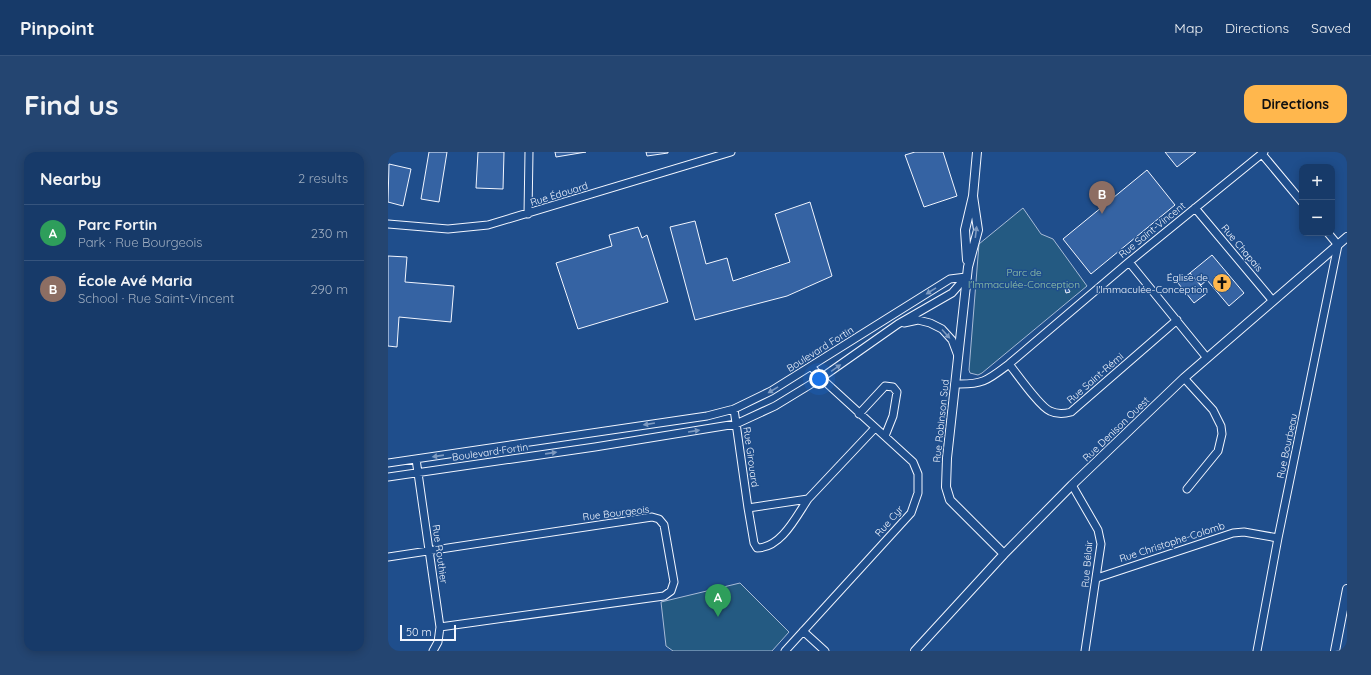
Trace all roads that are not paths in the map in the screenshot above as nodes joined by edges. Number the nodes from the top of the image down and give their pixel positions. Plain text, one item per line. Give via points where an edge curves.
1 (529, 152) edge
2 (731, 152) edge
3 (977, 152) edge
4 (1263, 153) edge
5 (972, 196) junction
6 (1300, 200) edge
7 (1195, 208) junction
8 (528, 214) junction
9 (388, 224) edge
10 (1330, 236) edge
11 (1347, 237) edge
12 (1338, 245) junction
13 (1129, 262) junction
14 (968, 267) junction
15 (966, 277) junction
16 (1273, 301) junction
17 (1177, 320) junction
18 (898, 324) junction
19 (958, 356) junction
20 (1207, 358) junction
21 (1009, 364) junction
22 (811, 366) junction
23 (821, 378) junction
24 (1184, 378) junction
25 (955, 384) junction
26 (734, 409) junction
27 (859, 414) junction
28 (736, 424) junction
29 (875, 428) junction
30 (593, 433) junction
31 (884, 436) junction
32 (595, 446) junction
33 (416, 459) junction
34 (388, 463) edge
35 (418, 472) junction
36 (388, 476) edge
37 (1072, 485) junction
38 (1187, 489) dead end
39 (808, 499) junction
40 (748, 508) junction
41 (1278, 538) junction
42 (429, 550) junction
43 (1004, 554) junction
44 (388, 556) edge
45 (1097, 578) junction
46 (1347, 589) edge
47 (440, 627) junction
48 (804, 631) junction
49 (433, 651) edge
50 (785, 651) edge
51 (825, 651) edge
52 (915, 651) edge
53 (1085, 651) edge
54 (1257, 651) edge
55 (1335, 651) edge

1 - 8 street
2 - 8 street, Rue Édouard
3 - 5 street, Rue Robinson Sud
4 - 6 street
4 - 7 street, Rue Saint-Vincent
5 - 14 street, Rue Robinson Sud via 965,230
14 -> 5 street, Rue Robinson Sud via 978,230
7 - 13 street, Rue Saint-Vincent
7 - 16 street, Rue Chapais
8 - 9 street, Rue Édouard via 488,225 448,229
10 - 12 street
11 - 12 street, Rue Denison Ouest
12 - 16 street, Rue Denison Ouest
12 - 41 street, Rue Bourbeau
13 - 17 street
13 - 21 street, Rue Saint-Vincent
14 - 15 street, Rue Robinson Sud
15 - 18 street, Boulevard Fortin via 952,293
15 - 19 street, Rue Robinson Sud
15 -> 22 street, Boulevard Fortin via 950,279
16 - 20 street, Rue Denison Ouest
17 - 20 street
17 - 21 street, Rue Saint-Rémi via 1071,412 1063,414 1050,411 1042,405
18 -> 19 street, Boulevard Fortin via 918,320 942,329 952,340
23 -> 18 street, Boulevard Fortin
19 - 25 street, Rue Robinson Sud
20 - 24 street, Rue Denison Ouest
21 - 25 street, Rue Saint-Vincent via 981,383
22 - 23 street, Rue Cyr
22 -> 26 street, Boulevard Fortin via 772,391
23 - 27 street, Rue Cyr
23 - 28 street, Boulevard Fortin via 774,406
24 - 37 street, Rue Denison Ouest
24 - 38 street via 1213,410 1222,434 1218,451
25 - 43 street, Rue Robinson Sud via 946,487 950,500
26 - 28 street, Rue Girouard
26 -> 30 street, Boulevard Fortin via 707,416
27 - 29 street, Rue Cyr
27 - 31 street via 885,386 893,387 897,392 893,416
32 -> 28 street, Boulevard Fortin
28 - 40 street, Rue Girouard
29 - 31 street, Rue Cyr
29 - 39 street, Rue Girouard
30 - 32 street
30 -> 33 street, Boulevard Fortin
31 - 48 street, Rue Cyr via 913,462 918,474 918,493 911,513
35 -> 32 street, Boulevard Fortin
33 - 34 street, Boulevard Fortin
33 - 35 street, Rue Routhier
35 - 36 street, Boulevard Fortin
35 - 42 street, Rue Routhier
37 - 43 street, Rue Denison Ouest
37 - 45 street, Rue Bélair via 1098,530 1101,544
39 - 40 street
39 - 40 street, Rue Girouard via 781,538 764,548 757,548 754,543
41 - 45 street, Rue Christophe-Colomb via 1244,532 1233,533
41 - 54 street, Rue Bourbeau
42 - 44 street, Rue Bourgeois
42 - 47 street, Rue Routhier
42 - 47 street, Rue Bourgeois via 652,517 659,519 664,525 674,582 671,591 664,596
43 - 52 street, Rue Denison Ouest
45 - 53 street, Rue Bélair
46 - 55 street
47 - 49 street, Rue Routhier via 438,642
48 - 50 street, Rue Cyr
48 - 51 street

